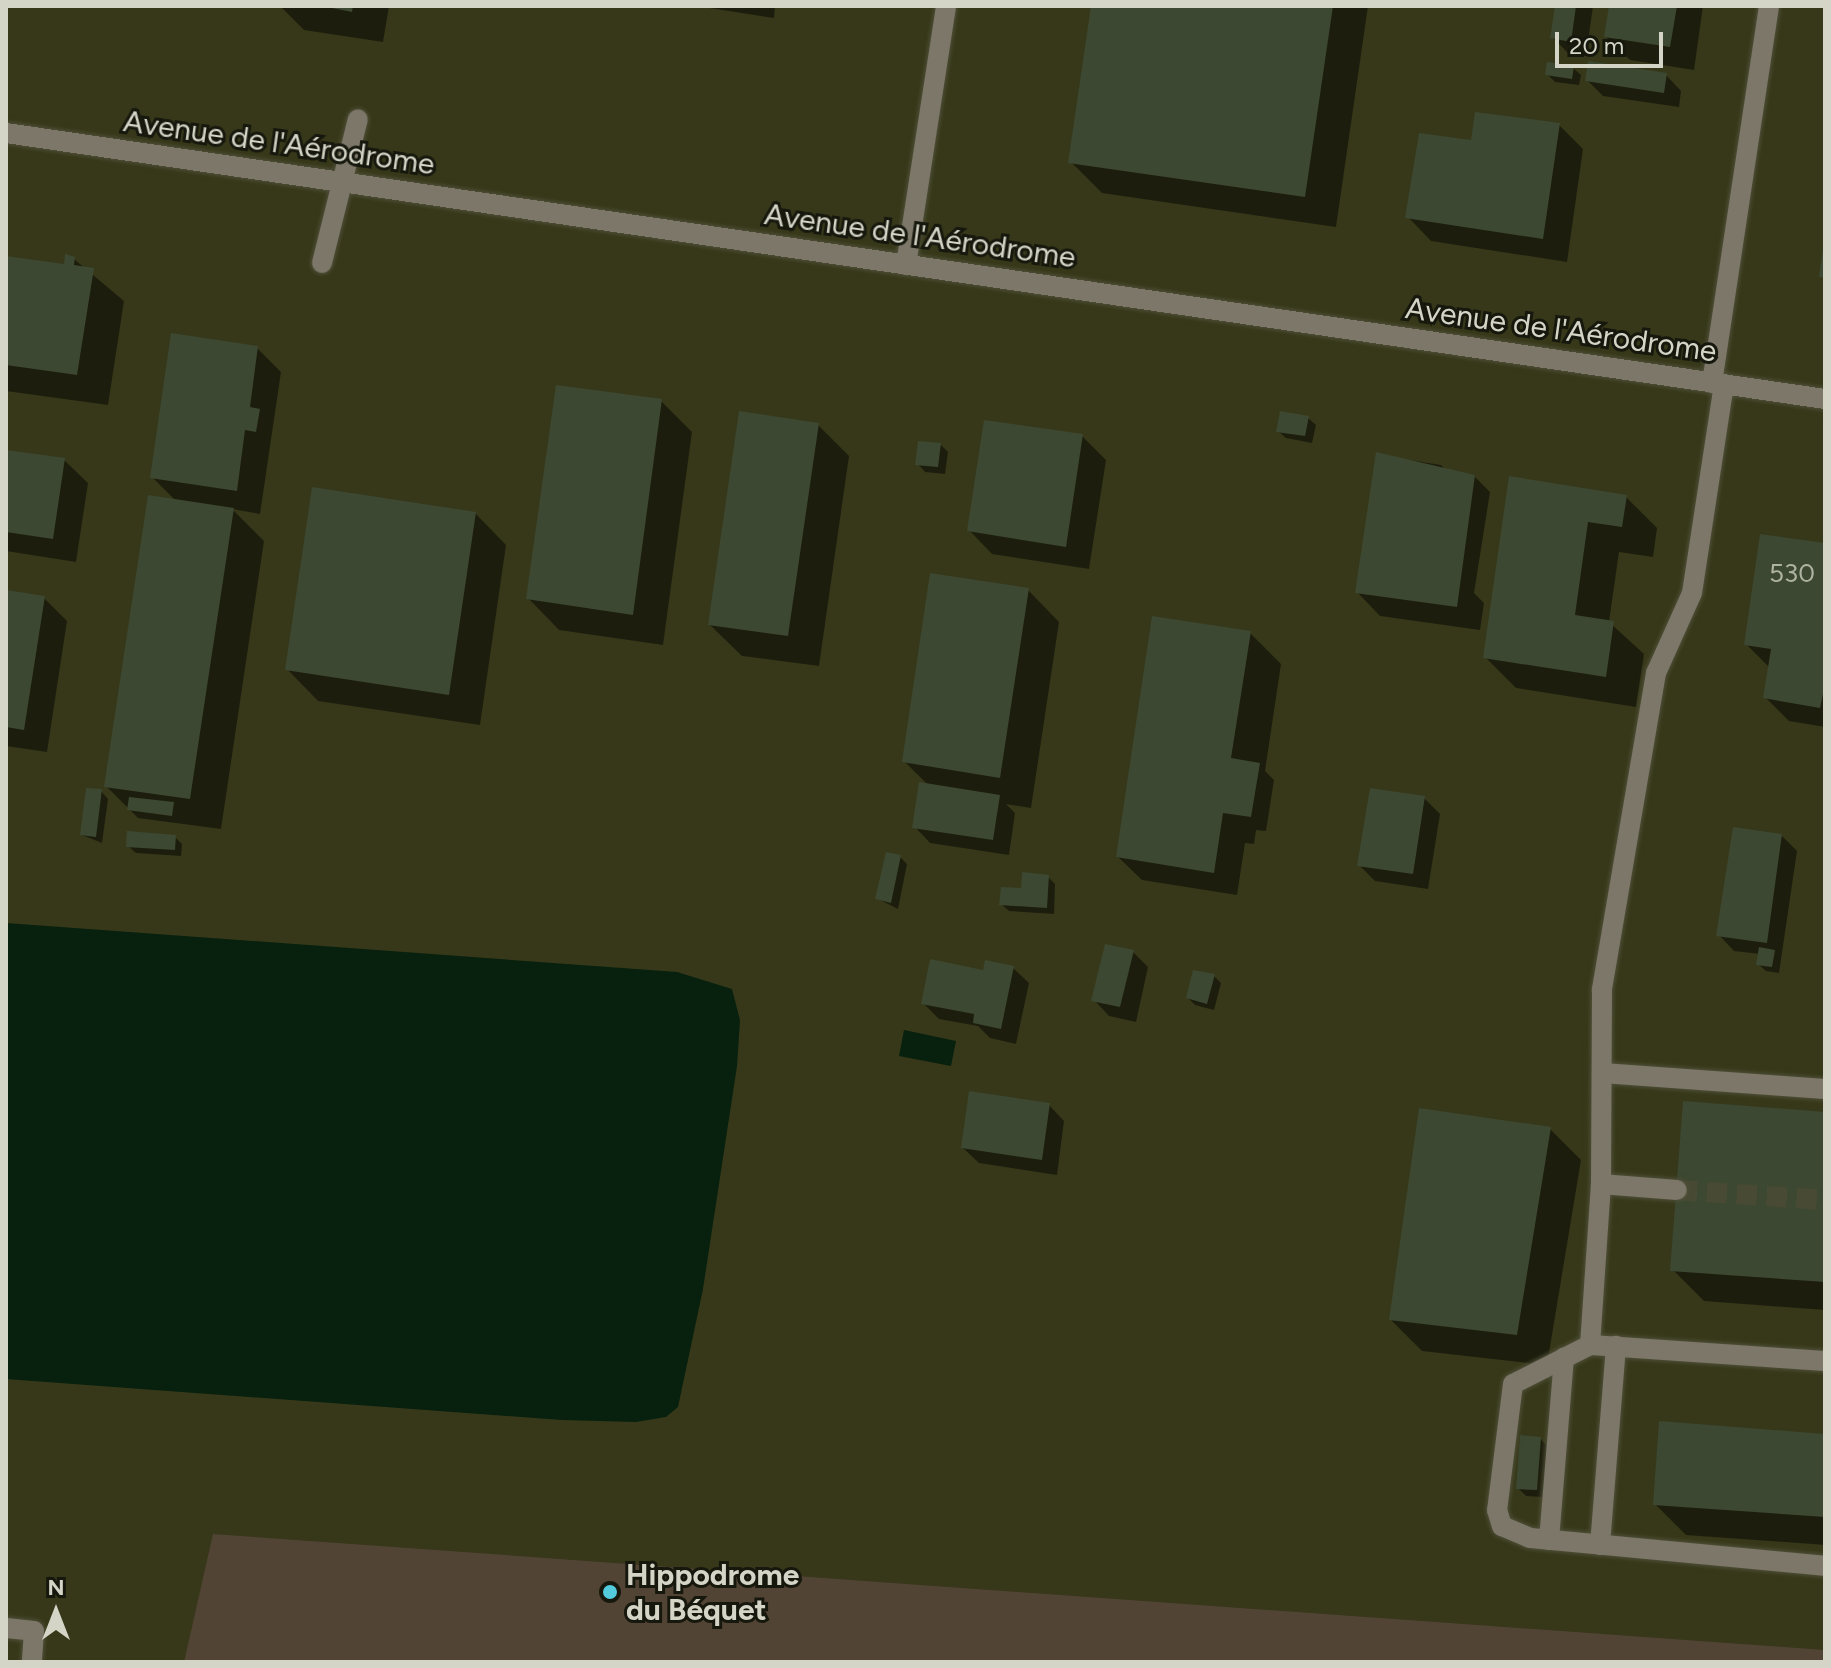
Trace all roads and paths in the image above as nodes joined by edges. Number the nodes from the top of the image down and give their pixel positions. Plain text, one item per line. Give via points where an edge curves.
1 (946, 6) edge
2 (1769, 6) edge
3 (358, 119) dead end
4 (6, 133) edge
5 (345, 183) junction
6 (322, 263) dead end
7 (906, 265) junction
8 (1718, 384) junction
9 (1825, 399) edge
10 (1602, 1073) junction
11 (1825, 1089) edge
12 (1601, 1184) junction
13 (1677, 1190) tunnel mouth
14 (1590, 1345) junction
15 (1616, 1346) junction
16 (1564, 1358) junction
17 (1825, 1361) edge
18 (1549, 1540) junction
19 (1600, 1545) junction
20 (1825, 1566) edge
21 (6, 1628) edge
22 (32, 1662) edge

1 - 7 street
2 - 8 street
3 - 5 street
4 - 5 street, Avenue de l'Aérodrome
5 - 6 street
5 - 7 street, Avenue de l'Aérodrome
7 - 8 street, Avenue de l'Aérodrome
8 - 9 street, Avenue de l'Aérodrome
8 - 10 street via 1692,593 1656,673 1602,990
10 - 11 street
10 - 12 street
12 - 13 street
12 - 14 street
14 - 15 street
14 - 16 street
15 - 17 street
15 - 19 street
16 - 18 street
16 - 18 street via 1513,1384 1497,1510 1502,1526
18 - 19 street
19 - 20 street
21 - 22 street via 34,1631

